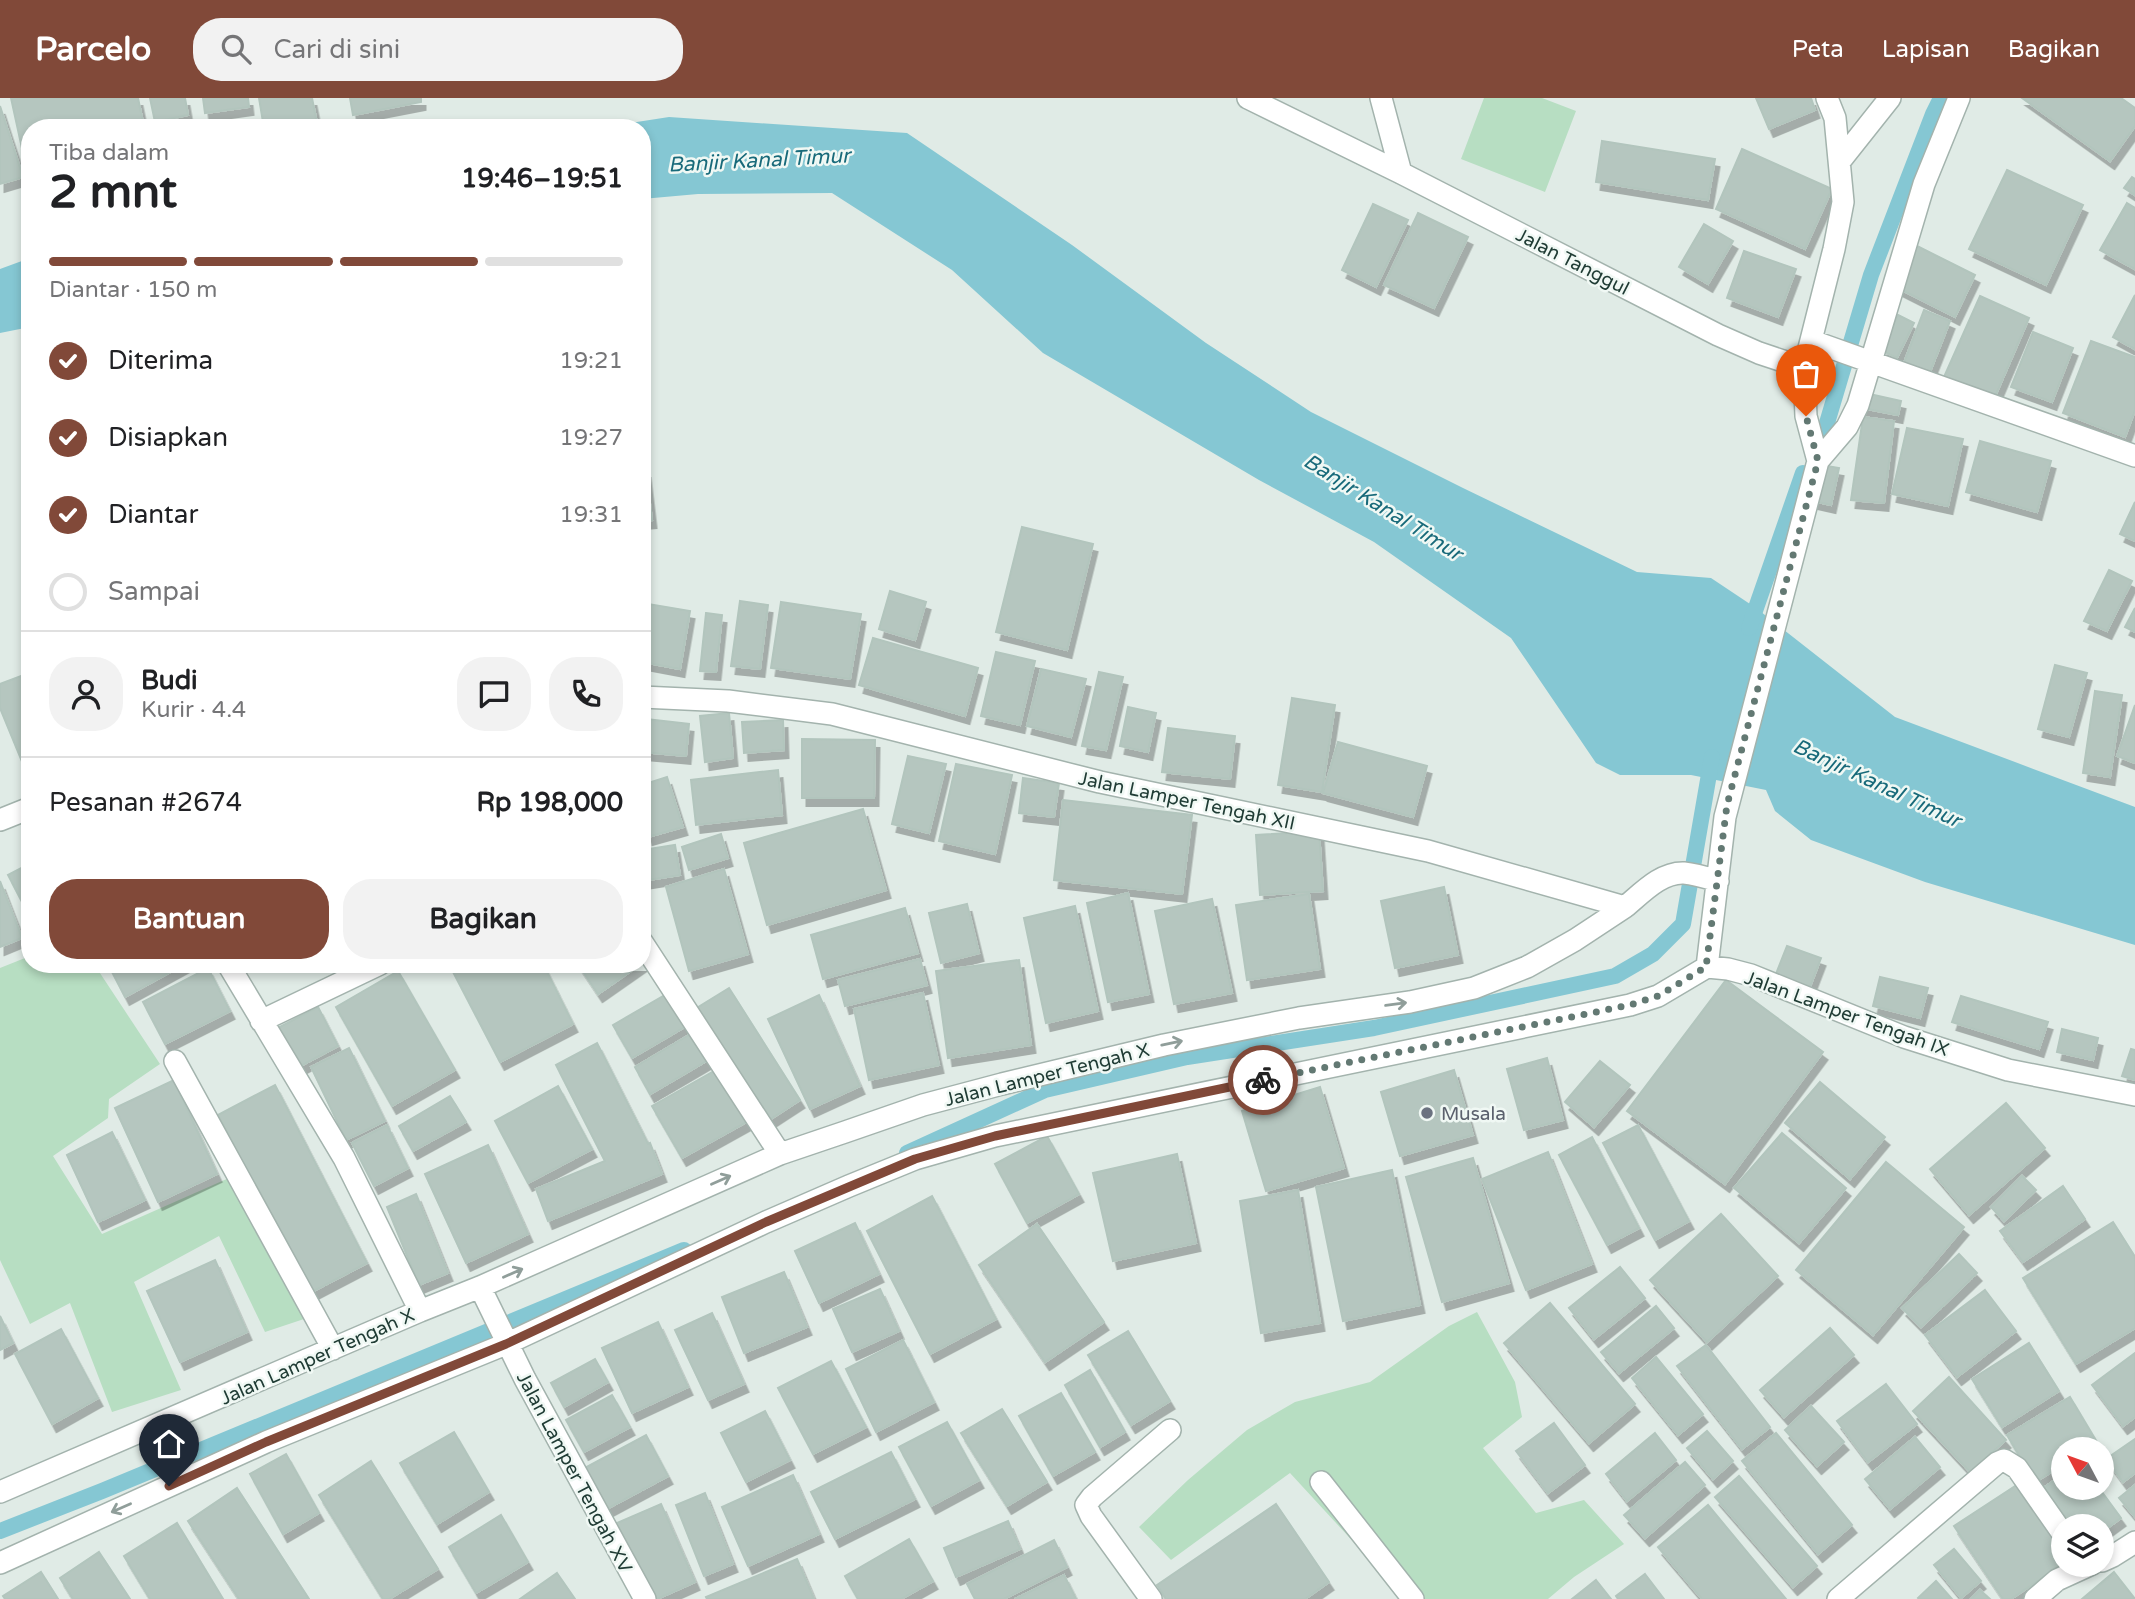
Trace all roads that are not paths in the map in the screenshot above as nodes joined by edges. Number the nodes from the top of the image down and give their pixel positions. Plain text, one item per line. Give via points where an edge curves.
1 (1248, 98) edge
2 (1381, 98) edge
3 (1827, 98) edge
4 (1890, 98) edge
5 (1959, 98) edge
6 (1840, 161) junction
7 (1401, 173) junction
8 (1821, 344) junction
9 (1864, 359) junction
10 (1804, 368) junction
11 (2135, 456) edge
12 (1816, 468) junction
13 (651, 697) edge
14 (21, 812) edge
15 (0, 820) edge
16 (1715, 880) junction
17 (1625, 907) junction
18 (651, 956) edge
19 (1706, 967) junction
20 (233, 973) edge
21 (361, 973) edge
22 (261, 1021) junction
23 (175, 1061) dead end
24 (2134, 1096) edge
25 (780, 1154) junction
26 (483, 1294) junction
27 (420, 1311) junction
28 (503, 1336) junction
29 (333, 1349) junction
30 (1170, 1430) dead end
31 (1321, 1482) dead end
32 (0, 1492) edge
33 (2051, 1517) edge
34 (2135, 1542) edge
35 (2114, 1552) edge
36 (0, 1563) edge
37 (2063, 1577) edge
38 (645, 1599) edge
39 (1151, 1599) edge
40 (1413, 1599) edge
41 (1838, 1599) edge
42 (2035, 1599) edge

1 - 7 street, Jalan Tanggul
2 - 7 street
3 - 6 street via 1835,118
4 - 6 street
5 - 9 street
6 - 8 street via 1843,202
7 - 10 street, Jalan Tanggul via 1718,335
8 - 9 street
8 - 10 street
9 - 11 street
9 - 12 street via 1858,405
10 - 12 street via 1806,416
12 - 16 street via 1726,811
13 - 17 street, Jalan Lamper Tengah XII via 832,713 1100,782 1428,851
14 - 15 street
16 - 17 street via 1684,873 1668,876
16 - 19 street
25 -> 17 street, Jalan Lamper Tengah X via 923,1105 1002,1084 1299,1018 1474,988 1527,967
18 - 25 street
19 - 24 street, Jalan Lamper Tengah IX via 1751,975 1904,1037 2008,1070
19 - 28 street via 1658,996 1630,1005 995,1136 915,1159
20 - 22 street
21 - 22 street
22 - 27 street via 344,1158
23 - 29 street
26 -> 25 street, Jalan Lamper Tengah X
26 - 27 street, Jalan Lamper Tengah X
26 - 28 street
27 - 29 street, Jalan Lamper Tengah X
28 -> 36 street
28 - 38 street, Jalan Lamper Tengah XV
29 - 32 street, Jalan Lamper Tengah X
30 - 39 street via 1086,1505
31 - 40 street
33 - 41 street via 2017,1468 2004,1460
34 - 35 street
37 - 42 street

